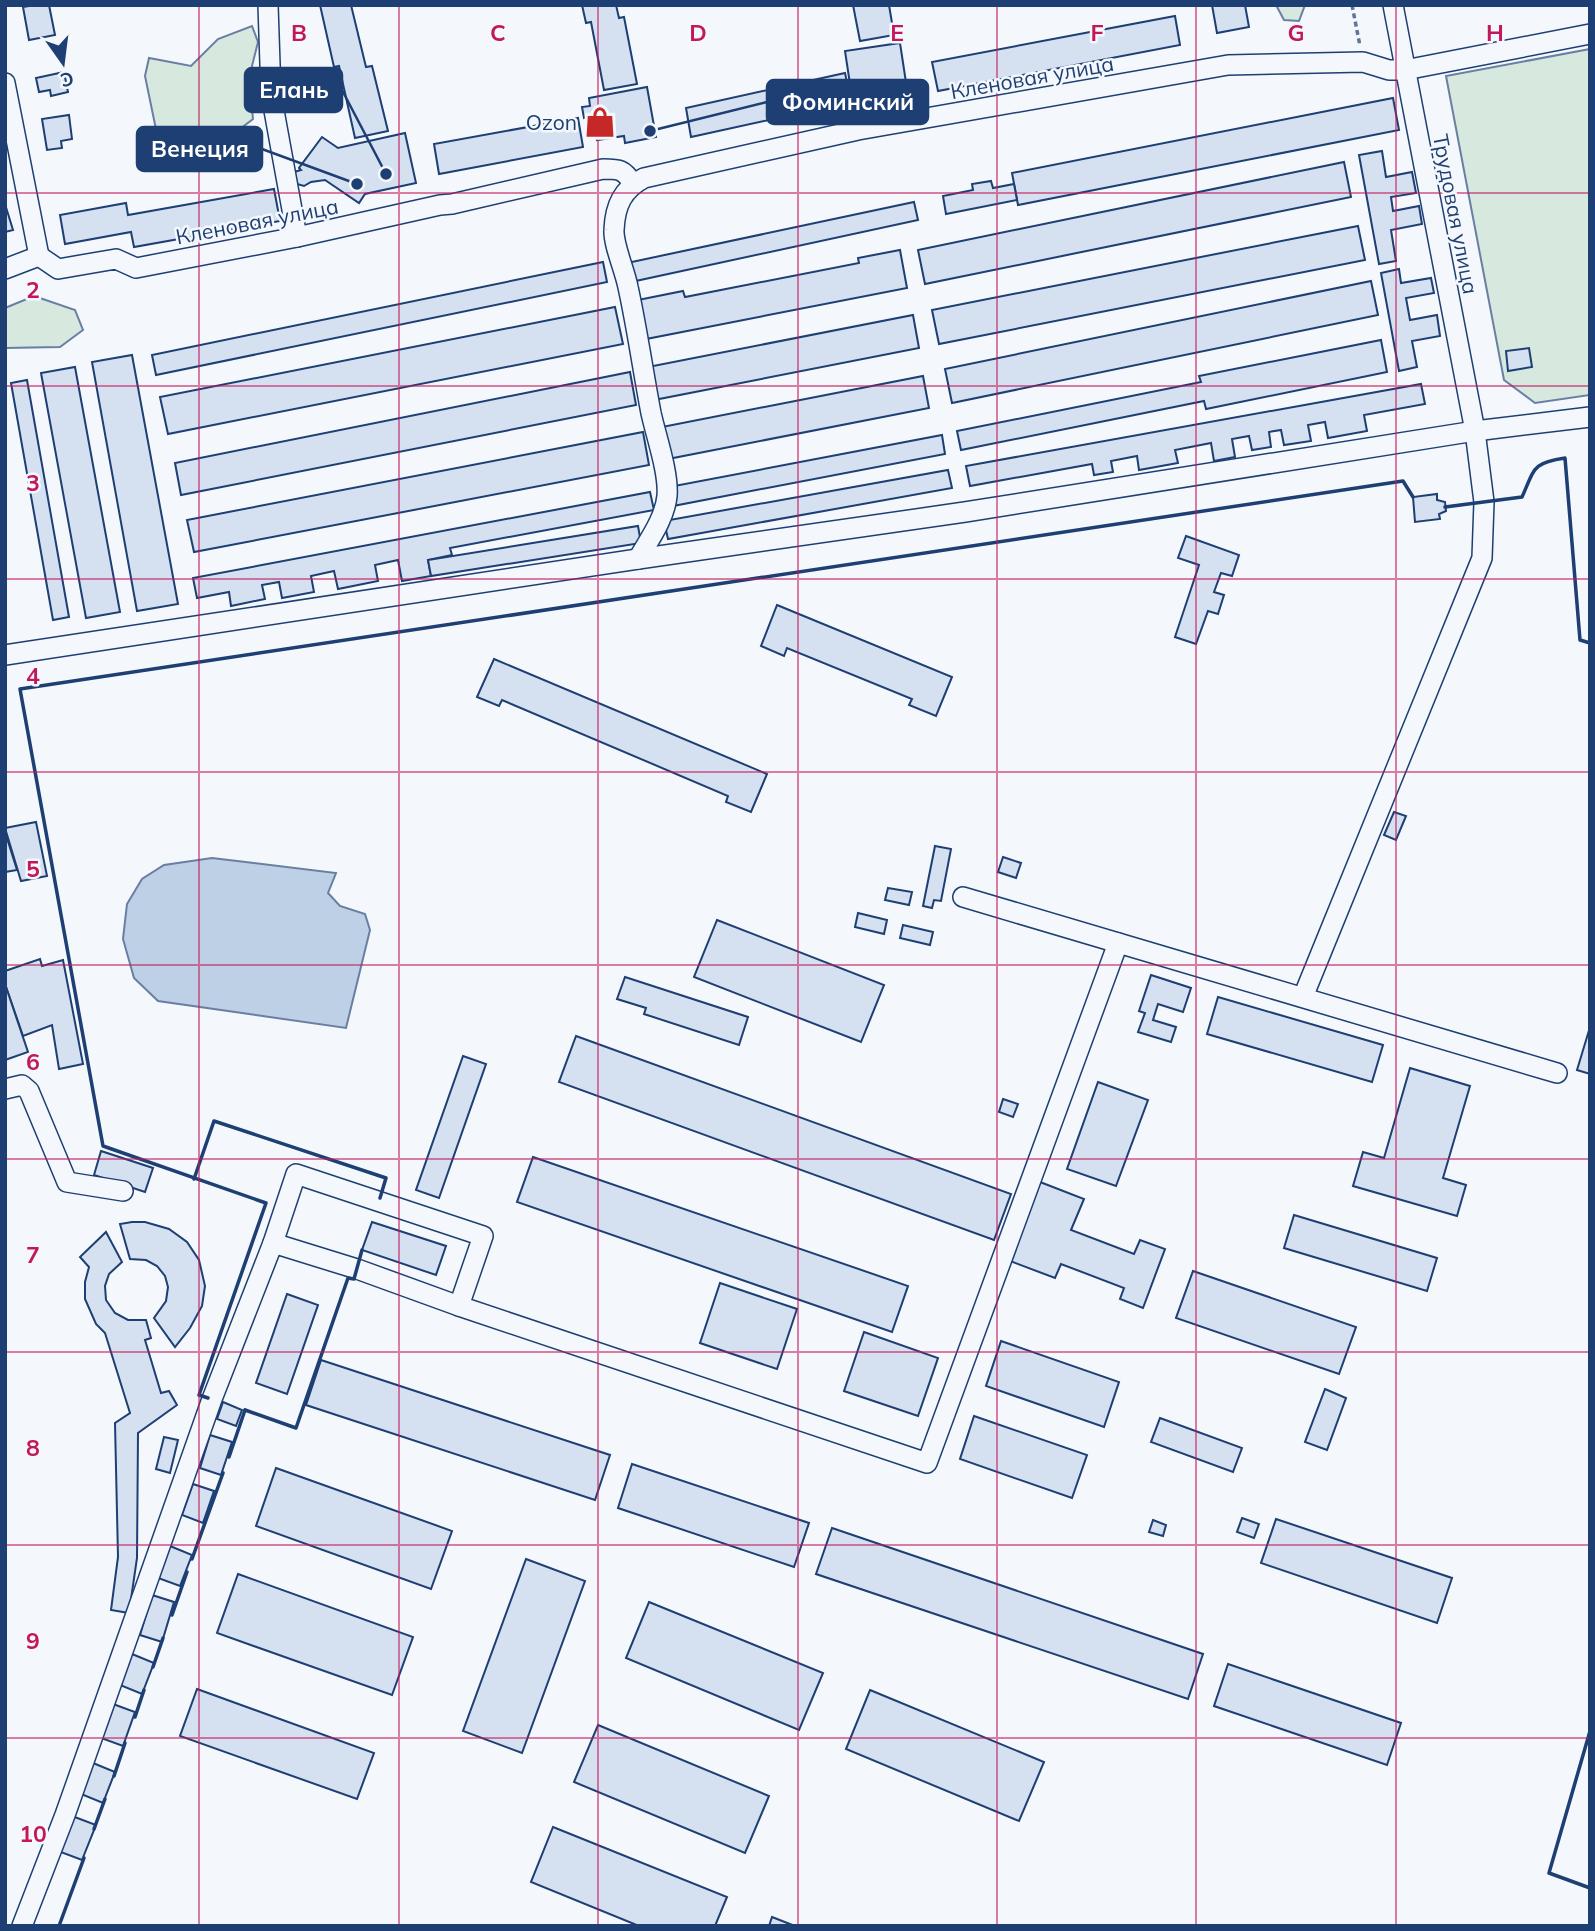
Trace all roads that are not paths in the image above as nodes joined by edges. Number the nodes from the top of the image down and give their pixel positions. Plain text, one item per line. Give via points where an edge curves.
1 (268, 5) edge
2 (1393, 5) edge
3 (1590, 34) edge
4 (1405, 70) junction
5 (5, 83) edge
6 (634, 184) junction
7 (297, 237) junction
8 (39, 256) junction
9 (5, 269) edge
10 (1590, 417) edge
11 (1475, 431) junction
12 (638, 559) junction
13 (5, 655) edge
14 (962, 897) dead end
15 (1118, 943) junction
16 (1303, 997) junction
17 (1557, 1073) dead end
18 (5, 1089) edge
19 (123, 1191) dead end
20 (273, 1243) junction
21 (459, 1306) junction
22 (23, 1926) edge

1 - 7 street via 271,94
2 - 4 street, Трудовая улица
3 - 4 street, Кленовая улица
4 - 6 street, Кленовая улица via 1363,62 1228,65 858,130
4 - 11 street, Трудовая улица
5 - 8 street
6 - 7 street, Кленовая улица via 619,169 603,169
6 - 12 street via 619,203 614,232 667,497 662,516
7 - 8 street, Кленовая улица via 136,268 116,259 58,269
8 - 9 street
10 - 11 street
11 - 12 street
11 - 16 street, Трудовая улица via 1484,502 1482,558
12 - 13 street
14 - 15 street
15 - 16 street
15 - 21 street via 927,1464
16 - 17 street
18 - 19 street via 23,1085 29,1091 67,1182
20 - 21 street
20 - 21 street via 296,1174 483,1236
20 - 22 street via 212,1399

